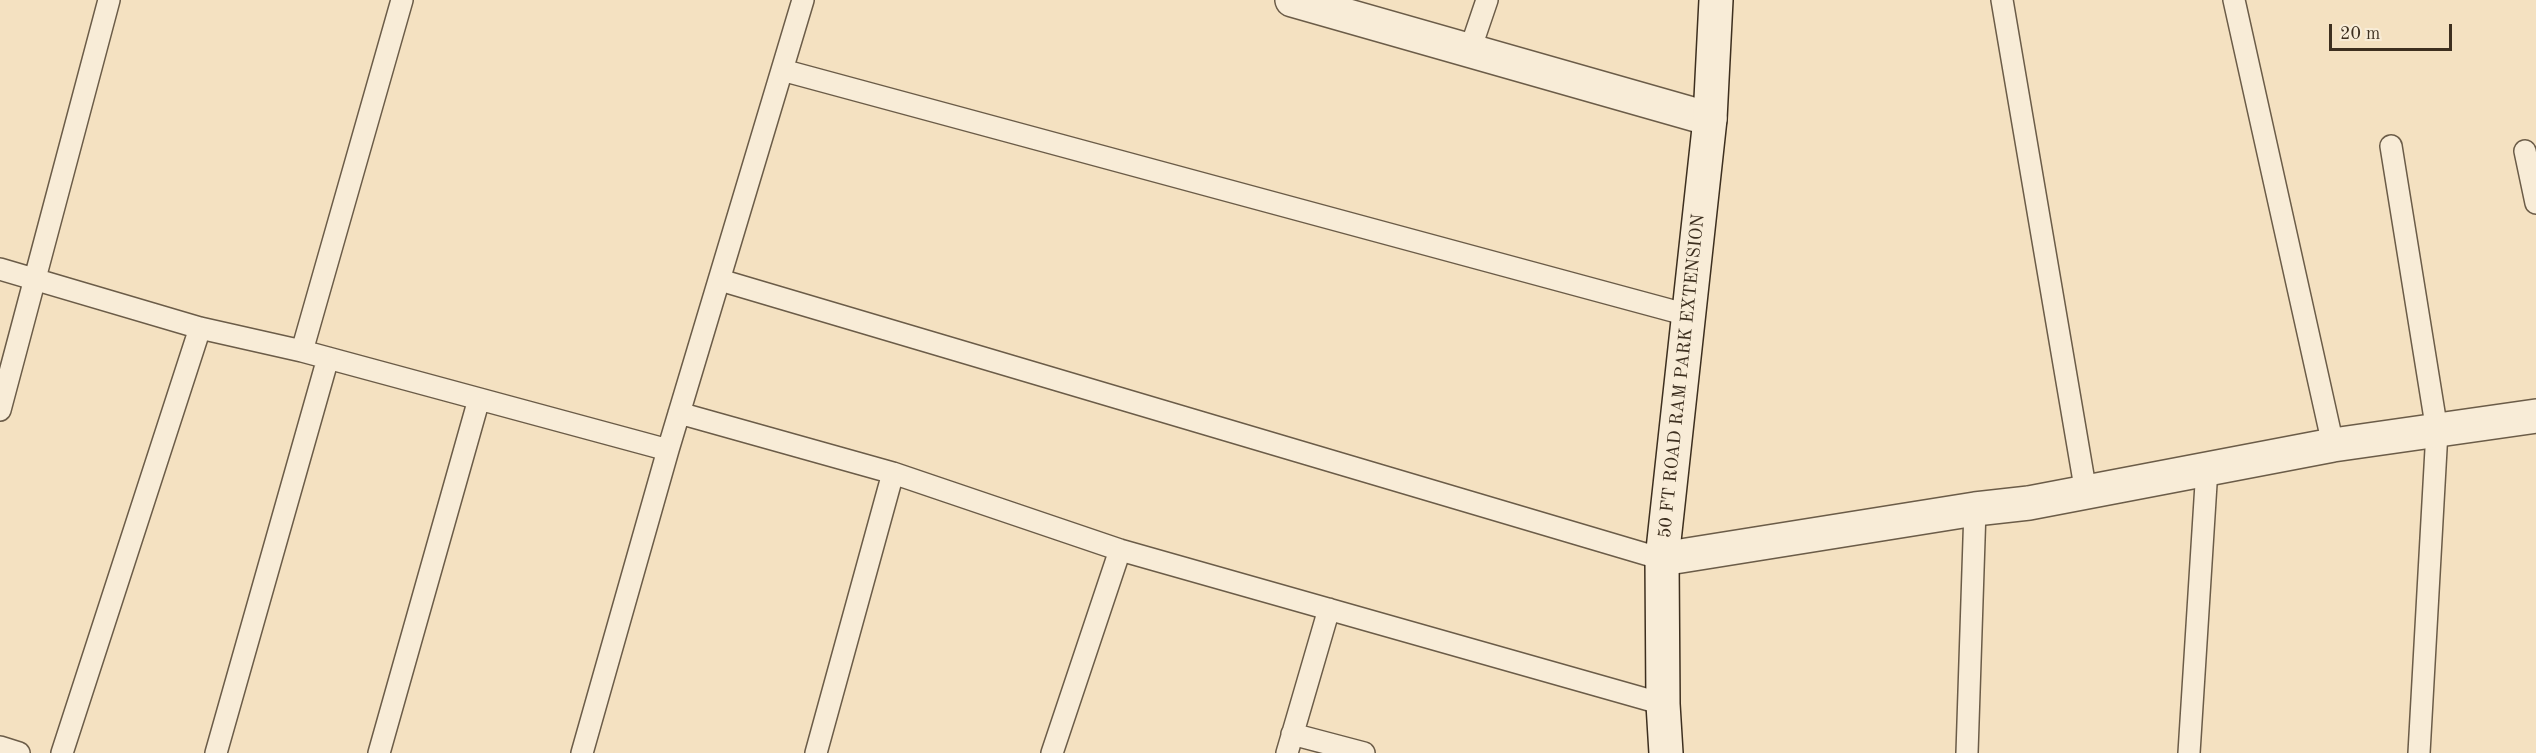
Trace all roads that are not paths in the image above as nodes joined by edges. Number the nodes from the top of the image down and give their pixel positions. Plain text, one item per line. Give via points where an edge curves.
1 (109, 0) edge
2 (402, 0) edge
3 (803, 0) edge
4 (1292, 0) edge
5 (1487, 0) edge
6 (1716, 0) edge
7 (2002, 0) edge
8 (2234, 0) edge
9 (1470, 50) junction
10 (782, 70) junction
11 (1710, 119) junction
12 (2391, 146) dead end
13 (2525, 151) dead end
14 (2536, 203) edge
15 (0, 269) edge
16 (34, 278) junction
17 (720, 280) junction
18 (1688, 315) junction
19 (200, 328) junction
20 (302, 351) junction
21 (328, 358) junction
22 (479, 399) junction
23 (0, 410) edge
24 (679, 413) junction
25 (2536, 416) edge
26 (2437, 430) junction
27 (2333, 445) junction
28 (668, 450) junction
29 (2207, 468) junction
30 (893, 473) junction
31 (2086, 493) junction
32 (1975, 509) junction
33 (1120, 550) junction
34 (1662, 559) junction
35 (1329, 609) junction
36 (1663, 704) junction
37 (1289, 744) edge
38 (0, 747) edge
39 (19, 753) edge
40 (62, 753) edge
41 (216, 753) edge
42 (380, 753) edge
43 (582, 753) edge
44 (816, 753) edge
45 (1052, 753) edge
46 (1364, 753) edge
47 (1666, 753) edge
48 (1967, 753) edge
49 (2189, 753) edge
50 (2419, 753) edge

1 - 16 lane
2 - 20 lane
3 - 10 lane
4 - 9 street
5 - 9 lane
6 - 11 street, 50 FT ROAD RAM PARK EXTENSION
7 - 31 lane
8 - 27 lane
9 - 11 street
10 - 17 lane
10 - 18 lane
11 - 18 street, 50 FT ROAD RAM PARK EXTENSION
12 - 26 lane
13 - 14 lane
15 - 16 lane
16 - 19 lane
16 - 23 lane
17 - 24 lane
17 - 34 lane
18 - 34 street, 50 FT ROAD RAM PARK EXTENSION
19 - 20 lane
19 - 40 lane
20 - 21 lane
21 - 22 lane
21 - 41 lane
22 - 28 lane
22 - 42 lane
24 - 28 lane
24 - 30 lane
25 - 26 street
26 - 27 street
26 - 50 lane
27 - 29 street
28 - 43 lane
29 - 31 street
29 - 49 lane
30 - 33 lane
30 - 44 lane
31 - 32 street
32 - 34 street
32 - 48 lane
33 - 35 lane
33 - 45 lane
34 - 36 street, 50 FT ROAD RAM PARK EXTENSION
35 - 36 lane
35 - 37 lane
36 - 47 street, 50 FT ROAD RAM PARK EXTENSION
37 - 46 lane
38 - 39 lane

